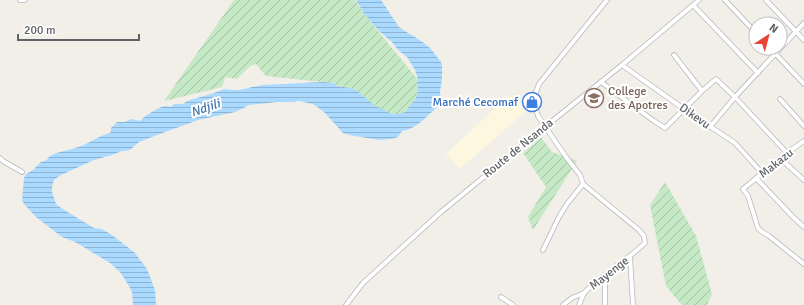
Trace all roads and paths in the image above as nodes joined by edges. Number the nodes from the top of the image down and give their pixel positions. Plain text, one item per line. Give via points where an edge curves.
1 (20, 0) edge
2 (26, 0) edge
3 (607, 0) edge
4 (699, 0) edge
5 (725, 0) edge
6 (766, 0) edge
7 (693, 5) junction
8 (804, 23) edge
9 (748, 24) edge
10 (796, 31) junction
11 (788, 40) edge
12 (804, 40) edge
13 (674, 55) dead end
14 (773, 56) edge
15 (777, 56) edge
16 (622, 65) junction
17 (758, 73) junction
18 (601, 82) junction
19 (804, 84) edge
20 (702, 91) junction
21 (735, 97) junction
22 (780, 99) dead end
23 (684, 109) junction
24 (546, 126) junction
25 (804, 126) edge
26 (710, 127) junction
27 (803, 143) edge
28 (787, 153) junction
29 (0, 158) edge
30 (780, 158) junction
31 (22, 172) dead end
32 (762, 173) junction
33 (756, 178) junction
34 (804, 180) edge
35 (583, 184) junction
36 (804, 227) edge
37 (543, 250) dead end
38 (630, 256) junction
39 (804, 264) edge
40 (605, 275) junction
41 (584, 293) junction
42 (501, 297) dead end
43 (346, 305) edge
44 (513, 305) edge
45 (563, 305) edge
46 (578, 305) edge
47 (605, 305) edge
48 (633, 305) edge

1 - 2 street
3 - 24 street via 539,84 535,106 538,116
4 - 7 street, Route de Nsanda
5 - 9 street
6 - 10 street
7 - 16 street, Route de Nsanda
7 - 17 street
8 - 10 street
10 - 11 street
10 - 12 street
13 - 20 street
14 - 17 street
15 - 19 street
16 - 18 street, Route de Nsanda
16 - 23 street, Dikevu
17 - 21 street
18 - 23 street via 665,128
18 - 24 street, Route de Nsanda
20 - 21 street via 716,79
20 - 23 street
21 - 26 street
21 - 28 street
22 - 25 street
23 - 26 street, Dikevu
24 - 35 street via 580,175
24 - 43 street, Route de Nsanda via 441,212 363,283
26 - 32 street, Dikevu via 735,143
27 - 28 street, Makazu
28 - 30 street, Makazu
29 - 31 street
30 - 32 street, Makazu
30 - 34 street
32 - 33 street, Makazu
33 - 36 street
33 - 39 street, Makazu via 743,190 748,196 758,228
35 - 37 street via 559,217
35 - 38 street, Mayenge via 638,230 645,239 645,243
38 - 40 street, Mayenge
38 - 48 street
40 - 41 street, Mayenge
40 - 47 street
41 - 45 street
41 - 46 street, Mayenge
42 - 44 street

